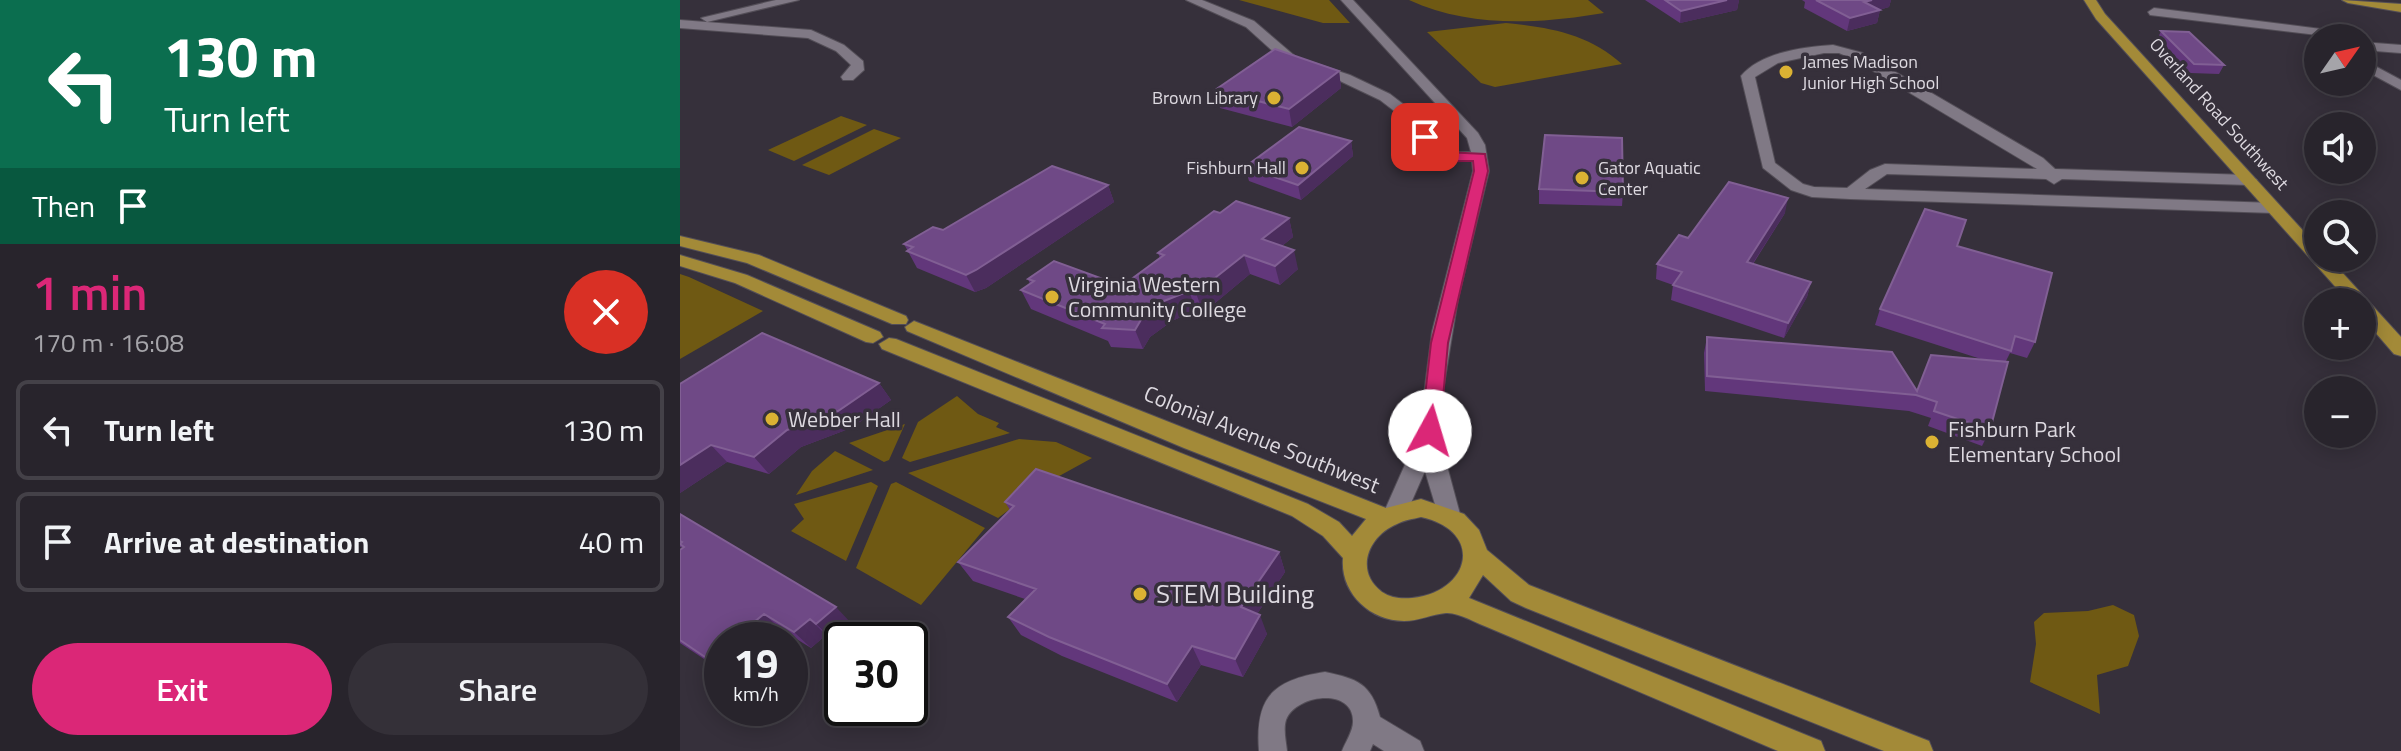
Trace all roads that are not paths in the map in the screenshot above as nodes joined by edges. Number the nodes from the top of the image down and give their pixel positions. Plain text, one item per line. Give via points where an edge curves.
1 (793, 0) edge
2 (1192, 0) edge
3 (1347, 0) edge
4 (2090, 0) edge
5 (2348, 0) edge
6 (2401, 8) edge
7 (2154, 12) dead end
8 (680, 24) edge
9 (2304, 31) edge
10 (2376, 47) edge
11 (2401, 49) edge
12 (2376, 71) edge
13 (848, 77) dead end
14 (2401, 86) edge
15 (1480, 157) junction
16 (2051, 174) junction
17 (2249, 180) junction
18 (1850, 194) junction
19 (2066, 200) junction
20 (2274, 208) junction
21 (680, 241) edge
22 (2304, 241) edge
23 (680, 260) edge
24 (2332, 272) edge
25 (2346, 288) edge
26 (2376, 322) edge
27 (2401, 349) edge
28 (1430, 431) junction
29 (1448, 514) junction
30 (1390, 515) junction
31 (1355, 554) junction
32 (1476, 555) junction
33 (1446, 601) junction
34 (1367, 725) junction
35 (1273, 751) edge
36 (1356, 751) edge
37 (1410, 751) edge
38 (1811, 751) edge
39 (1919, 751) edge

1 - 8 street
2 - 15 street via 1250,24 1291,60 1385,97 1411,117 1442,156
3 - 15 street via 1460,120
4 - 17 main road, Overland Road Southwest
5 - 6 main road
7 - 9 street
8 - 13 street via 811,34 858,64
10 - 11 street
12 - 14 street
15 - 28 street via 1439,343
16 - 17 street
16 - 18 street via 1885,169
16 - 18 street via 2038,161 1850,53 1823,49 1756,66 1748,76 1750,96 1768,165 1797,187
16 - 19 street
17 - 20 main road, Overland Road Southwest
18 - 19 street
19 - 20 street
20 - 22 main road, Overland Road Southwest
21 - 30 main road, Colonial Avenue Southwest via 753,259 1178,436
23 - 31 main road via 741,279 1300,510 1331,529
24 - 25 main road, Overland Road Southwest
26 - 27 main road, Overland Road Southwest
28 - 29 street
28 - 30 street
29 - 30 main road, Colonial Avenue Southwest via 1421,508
29 - 32 main road via 1468,529
30 - 31 main road via 1370,527
31 - 33 main road via 1354,574 1361,590 1376,603 1417,611
32 - 33 main road via 1470,579
32 - 39 main road via 1535,600
33 - 38 main road
34 - 35 street via 1362,703 1345,687 1320,682 1277,707 1267,733
34 - 36 street
34 - 37 street

